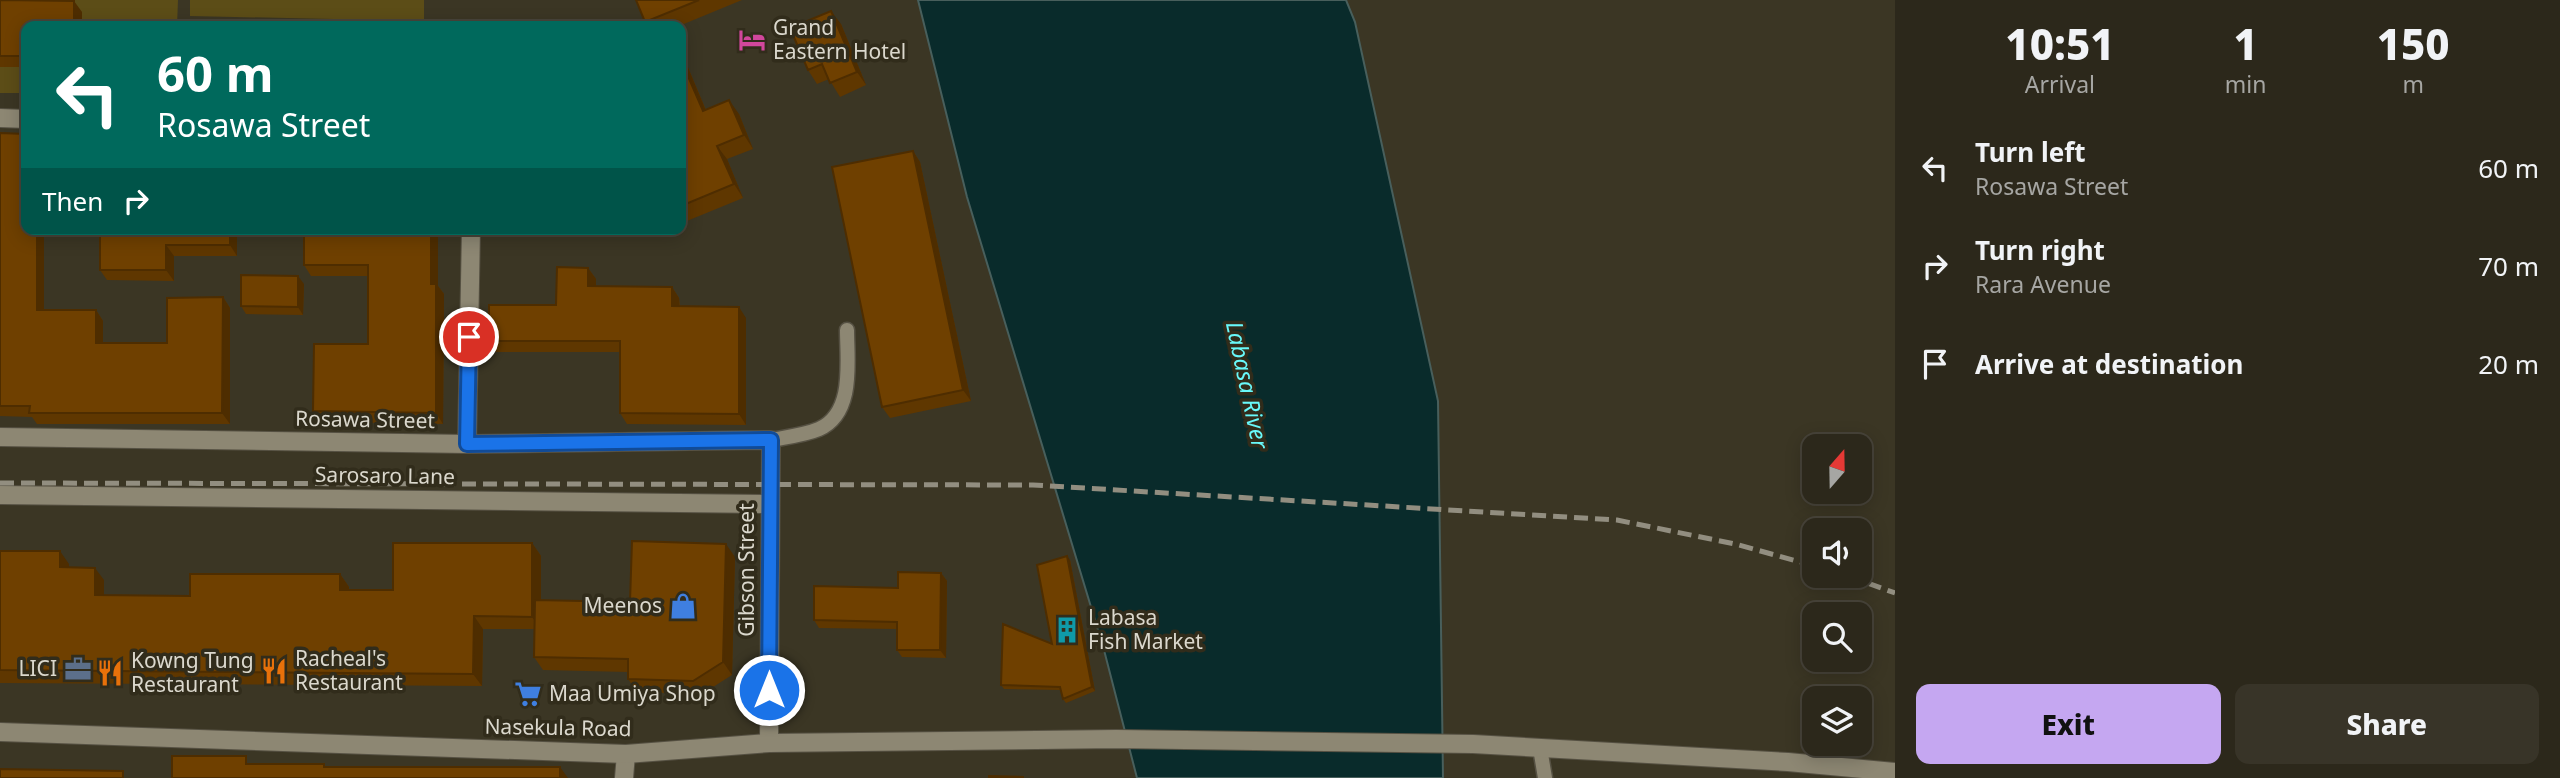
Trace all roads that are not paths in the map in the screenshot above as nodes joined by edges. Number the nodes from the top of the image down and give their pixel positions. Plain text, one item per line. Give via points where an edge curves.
1 (0, 118) edge
2 (21, 118) edge
3 (471, 235) edge
4 (847, 330) dead end
5 (0, 437) edge
6 (771, 440) junction
7 (467, 444) junction
8 (0, 495) edge
9 (770, 503) junction
10 (0, 733) edge
11 (769, 743) junction
12 (1540, 748) junction
13 (626, 754) junction
14 (1895, 772) edge
15 (624, 778) edge
16 (1545, 778) edge

1 - 2 street
3 - 7 street
4 - 6 lane via 847,385 840,410 820,429
5 - 7 street, Rosawa Street
6 - 7 street, Rosawa Street
6 - 9 street, Gibson Street
8 - 9 street, Sarosaro Lane
9 - 11 street, Gibson Street
10 - 13 street, Nasekula Road
11 - 12 street, Nasekula Road via 1116,739
11 - 13 street, Nasekula Road
12 - 14 street, Nasekula Road
12 - 16 lane
13 - 15 street

